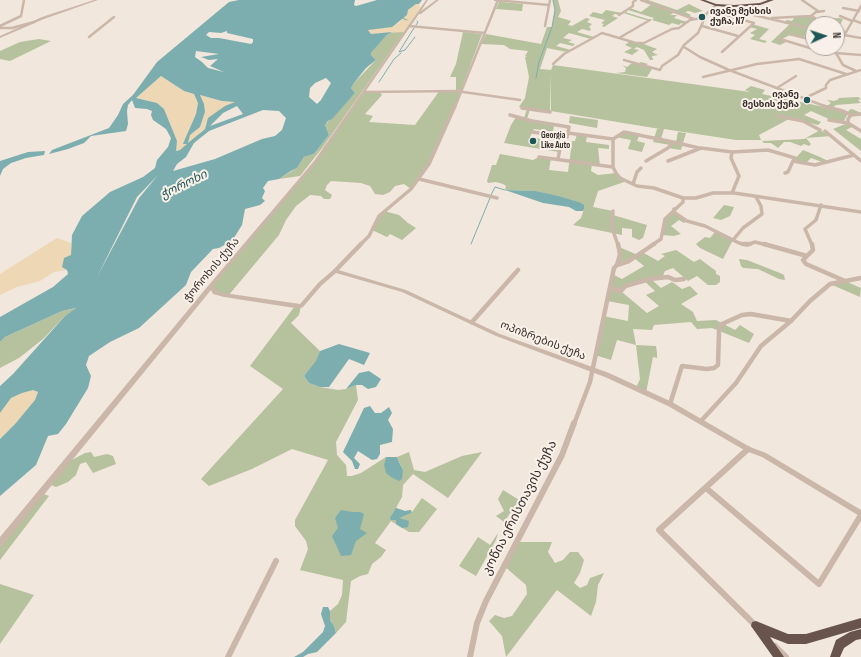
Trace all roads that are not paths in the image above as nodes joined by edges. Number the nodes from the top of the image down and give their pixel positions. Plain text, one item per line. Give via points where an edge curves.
1 (24, 0) edge
2 (97, 0) edge
3 (427, 0) edge
4 (438, 0) edge
5 (496, 0) edge
6 (550, 0) edge
7 (636, 0) edge
8 (641, 0) edge
9 (702, 0) edge
10 (772, 0) edge
11 (802, 0) edge
12 (549, 5) junction
13 (714, 6) junction
14 (861, 6) edge
15 (723, 7) junction
16 (843, 8) dead end
17 (710, 11) junction
18 (818, 11) junction
19 (824, 11) dead end
20 (860, 11) edge
21 (619, 15) dead end
22 (805, 16) edge
23 (811, 16) edge
24 (114, 18) dead end
25 (702, 18) junction
26 (762, 18) junction
27 (845, 18) edge
28 (694, 19) junction
29 (650, 20) dead end
30 (413, 21) junction
31 (853, 21) junction
32 (34, 22) junction
33 (754, 22) junction
34 (861, 23) edge
35 (409, 26) junction
36 (545, 26) dead end
37 (702, 26) junction
38 (0, 27) edge
39 (805, 28) edge
40 (845, 32) edge
41 (485, 33) junction
42 (789, 34) dead end
43 (845, 35) edge
44 (738, 36) junction
45 (0, 37) edge
46 (88, 37) dead end
47 (619, 38) junction
48 (805, 38) edge
49 (861, 38) edge
50 (780, 39) dead end
51 (684, 47) junction
52 (805, 47) edge
53 (722, 52) dead end
54 (845, 54) edge
55 (861, 55) edge
56 (839, 56) edge
57 (624, 60) dead end
58 (553, 64) dead end
59 (729, 70) junction
60 (859, 71) edge
61 (846, 74) junction
62 (796, 76) dead end
63 (703, 77) dead end
64 (777, 88) junction
65 (462, 91) junction
66 (365, 92) junction
67 (805, 98) junction
68 (520, 100) dead end
69 (522, 108) dead end
70 (550, 112) dead end
71 (861, 114) edge
72 (510, 115) dead end
73 (852, 115) junction
74 (778, 116) dead end
75 (829, 120) dead end
76 (848, 124) junction
77 (820, 130) dead end
78 (825, 131) dead end
79 (532, 132) dead end
80 (861, 132) edge
81 (568, 133) junction
82 (613, 139) junction
83 (673, 142) junction
84 (561, 143) dead end
85 (701, 148) junction
86 (732, 152) junction
87 (854, 155) junction
88 (539, 157) dead end
89 (558, 160) junction
90 (646, 161) dead end
91 (668, 161) dead end
92 (793, 161) junction
93 (861, 161) edge
94 (614, 168) junction
95 (641, 168) dead end
96 (785, 173) dead end
97 (419, 179) junction
98 (633, 184) junction
99 (732, 193) junction
100 (756, 197) junction
101 (497, 198) dead end
102 (683, 198) junction
103 (820, 205) junction
104 (674, 209) junction
105 (613, 211) dead end
106 (861, 212) edge
107 (732, 240) junction
108 (807, 256) junction
109 (617, 265) junction
110 (518, 270) dead end
111 (335, 271) junction
112 (861, 278) edge
113 (684, 279) dead end
114 (845, 281) junction
115 (210, 287) junction
116 (610, 288) junction
117 (790, 321) junction
118 (472, 322) junction
119 (592, 370) junction
120 (670, 404) junction
121 (701, 421) junction
122 (748, 449) junction
123 (706, 488) junction
124 (861, 515) edge
125 (0, 544) edge
126 (276, 560) dead end
127 (861, 623) edge
128 (756, 626) junction
129 (861, 634) edge
130 (778, 653) edge
131 (228, 657) edge
132 (470, 657) edge
133 (786, 657) edge
134 (834, 657) edge

1 - 38 street via 21,16
2 - 32 street
3 - 30 street, ჭოროხის ქუჩა
4 - 30 street
5 - 12 street
5 - 41 street
6 - 12 street
7 - 21 street via 633,6
8 - 28 street
9 - 13 highway
10 - 15 highway via 753,6
11 - 18 street
12 - 36 street
13 - 15 highway
13 - 17 street
14 - 20 street
15 - 26 street
16 - 20 street
17 - 25 street
17 - 33 street
18 - 19 street
18 - 23 street
20 - 31 street
22 - 26 street
24 - 46 street
25 - 28 street
25 - 37 street
26 - 33 street
26 - 39 street
27 - 31 street
28 - 47 street via 644,43
29 - 47 street
30 - 35 street, ჭოროხის ქუჩა
31 - 34 street
31 - 40 street
32 - 38 street via 12,28
32 - 45 street
33 - 44 street
35 - 41 street
35 - 66 street, ჭოროხის ქუჩა
37 - 44 street
37 - 51 street
41 - 65 street
42 - 48 street
43 - 49 street
44 - 53 street
47 - 58 street via 602,33 564,54
50 - 52 street
51 - 57 street via 660,70
51 - 59 street
54 - 55 street
56 - 60 street via 842,64
59 - 61 street via 799,59
59 - 63 street
59 - 64 street
60 - 61 street
61 - 67 street via 830,80 826,88
62 - 64 street
64 - 67 street
65 - 66 street
65 - 68 street
65 - 97 street
66 - 115 street, ჭოროხის ქუჩა via 312,167
67 - 73 street
69 - 70 street
71 - 73 street
72 - 81 street via 569,127
73 - 76 street via 848,119
74 - 77 street via 803,120
75 - 76 street
76 - 80 street
78 - 87 street
79 - 81 street via 567,137
81 - 82 street
82 - 83 street via 624,132
82 - 94 street
83 - 85 street
83 - 90 street via 668,148
84 - 89 street
85 - 86 street
85 - 91 street
86 - 92 street via 768,150 795,158
86 - 99 street via 731,158 739,176
87 - 92 street via 814,165
87 - 93 street
88 - 89 street
89 - 94 street
92 - 96 street
94 - 98 street via 620,178
95 - 98 street
97 - 101 street
97 - 111 street via 404,196 379,216 369,236
98 - 102 street
99 - 100 street
99 - 102 street
100 - 103 street
100 - 107 street via 762,214 742,228
102 - 104 street via 683,202
103 - 106 street
103 - 108 street via 816,220 805,229 813,246 813,250
104 - 107 street via 675,214 683,219 705,226
104 - 109 street via 665,219 662,239 629,262
105 - 109 street, კოწია ერისთავის ქუჩა via 612,228 620,254
107 - 108 street via 747,244 755,242
108 - 114 street via 803,260 806,264
109 - 116 street, კოწია ერისთავის ქუჩა via 612,274
110 - 118 street
111 - 115 street via 300,306 224,295 215,293
111 - 118 street, ოპიზრების ქუჩა via 404,291
112 - 114 street
113 - 116 street via 650,279 625,286 622,291
114 - 117 street via 830,284
115 - 125 street, ჭოროხის ქუჩა
116 - 119 street, კოწია ერისთავის ქუჩა
117 - 120 street via 751,314 722,324 719,331 718,366 707,369 682,366
117 - 121 street via 761,346 736,383
118 - 119 street, ოპიზრების ქუჩა via 498,335
119 - 120 street, ოპიზრების ქუჩა via 608,374
119 - 132 street, კოწია ერისთავის ქუჩა via 590,382 562,455 486,601 477,624
120 - 121 street, ოპიზრების ქუჩა
121 - 122 street, ოპიზრების ქუჩა
122 - 123 street
122 - 124 street, ოპიზრების ქუჩა via 764,456
123 - 124 street, ოპიზრების ქუჩა via 820,584
123 - 128 street via 660,530
126 - 131 street
127 - 128 highway via 806,639 788,639
128 - 130 highway
129 - 134 highway via 840,644
130 - 133 street

